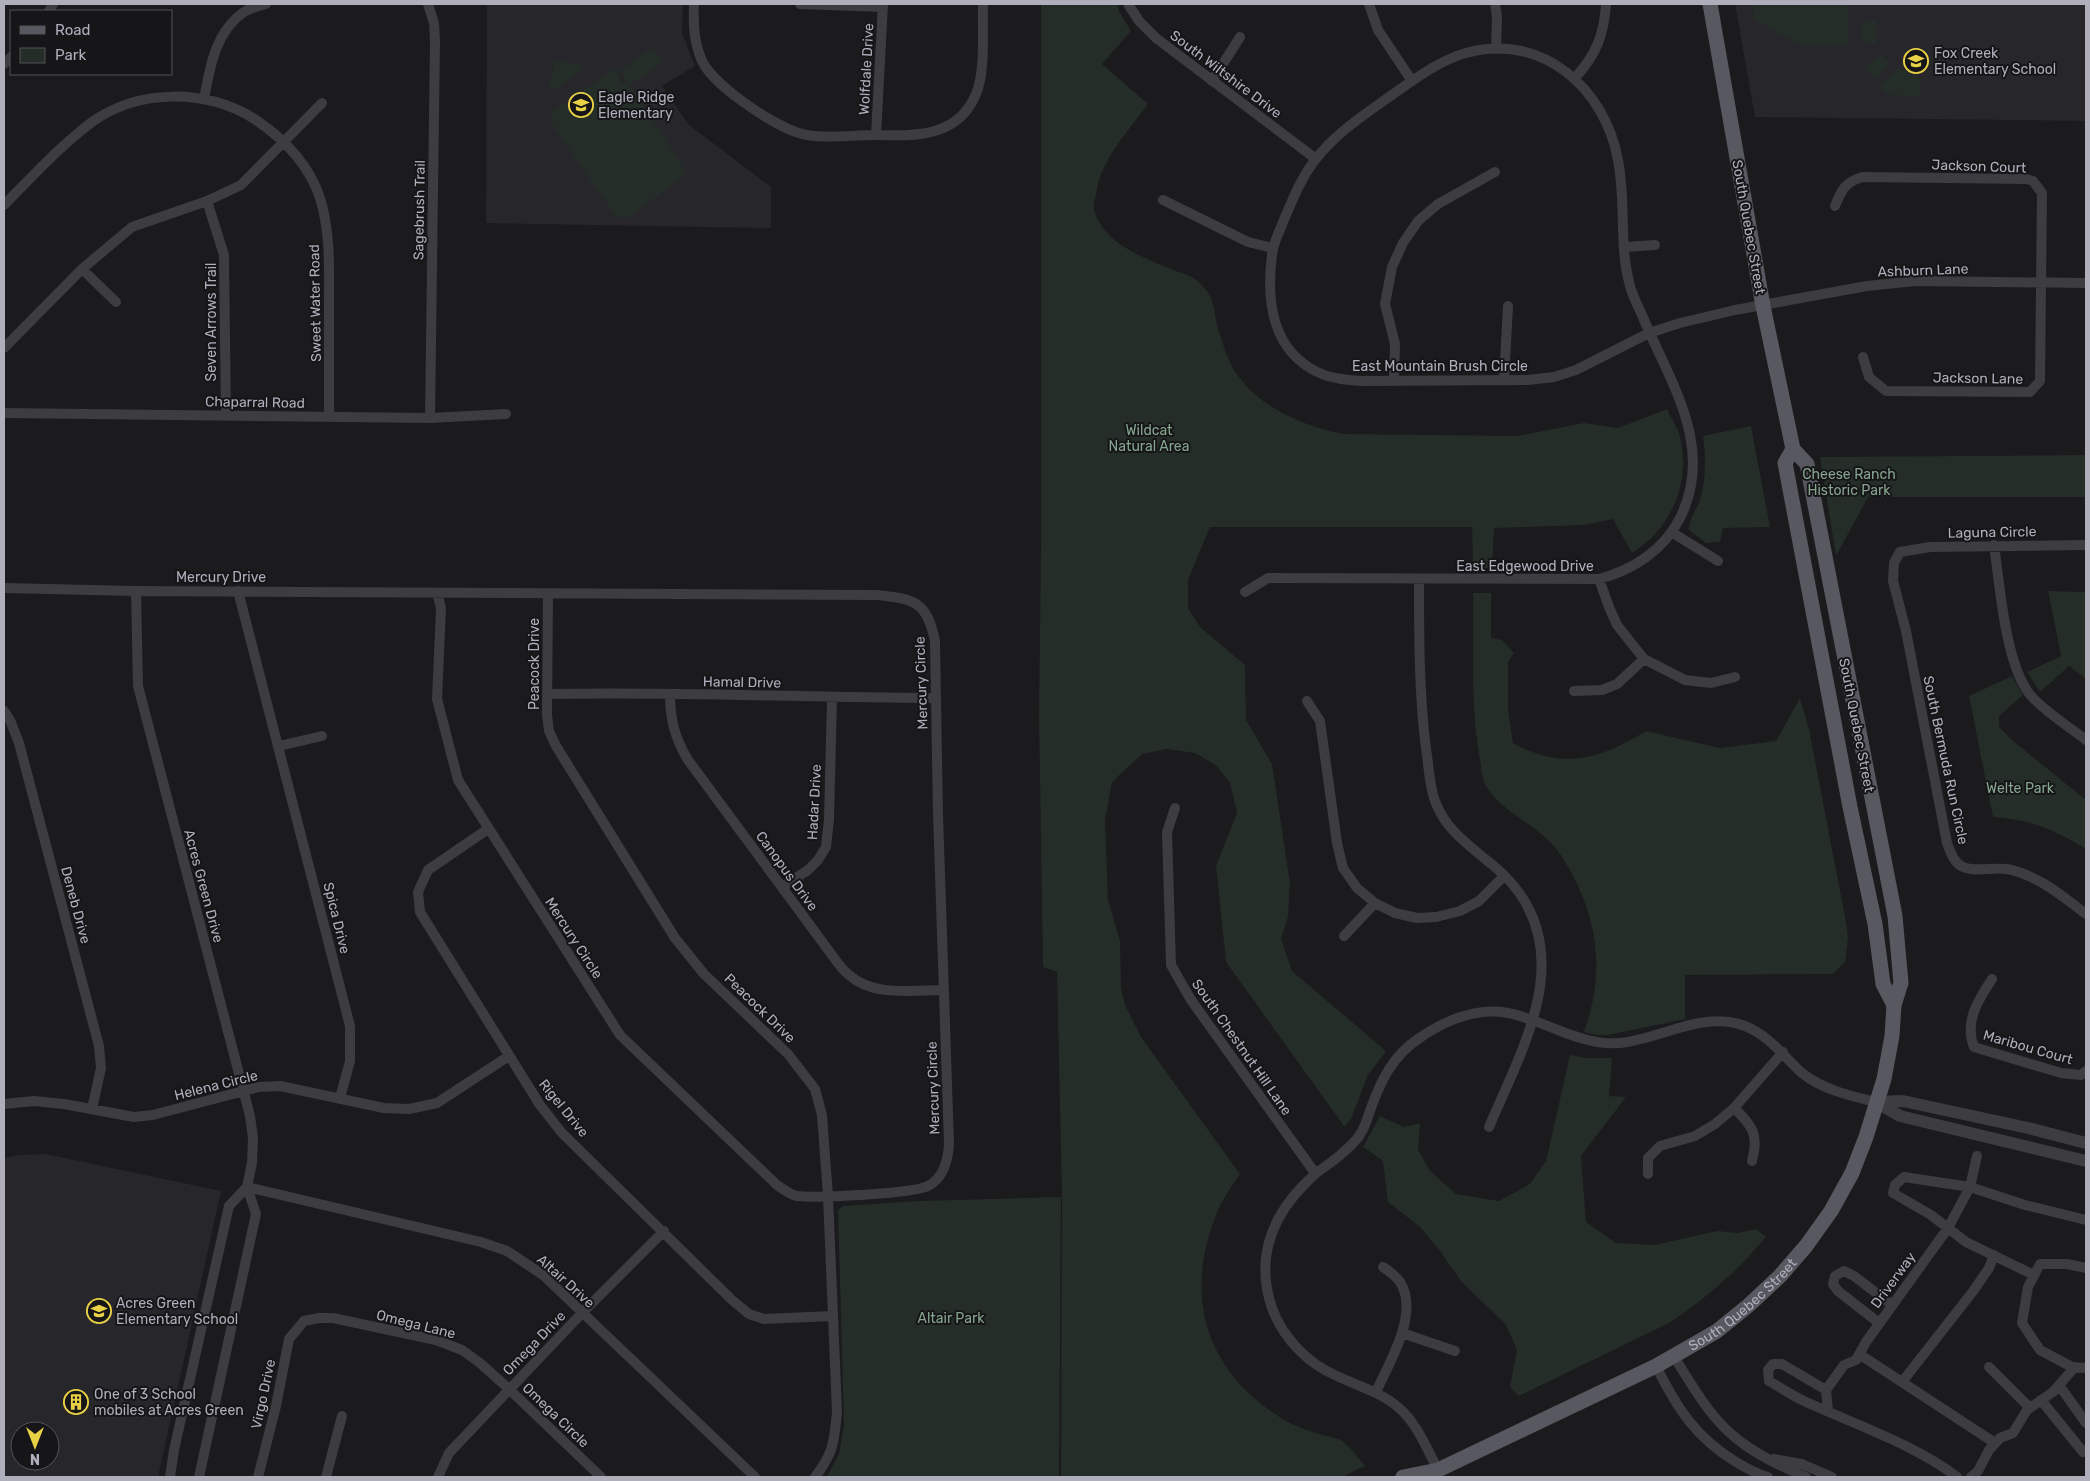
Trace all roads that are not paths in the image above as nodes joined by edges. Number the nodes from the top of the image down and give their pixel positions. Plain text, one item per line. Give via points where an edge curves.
1 (266, 4) edge
2 (428, 4) edge
3 (694, 4) edge
4 (800, 4) edge
5 (983, 4) edge
6 (1128, 4) edge
7 (1368, 4) edge
8 (1495, 4) edge
9 (1606, 4) edge
10 (1710, 4) edge
11 (883, 5) edge
12 (242, 8) edge
13 (1240, 37) dead end
14 (1496, 49) junction
15 (1575, 78) junction
16 (1212, 81) junction
17 (1412, 81) junction
18 (204, 99) junction
19 (322, 103) dead end
20 (876, 135) junction
21 (284, 142) junction
22 (1316, 159) junction
23 (1495, 172) dead end
24 (1163, 200) dead end
25 (207, 201) junction
26 (4, 205) edge
27 (1834, 206) dead end
28 (1655, 245) dead end
29 (1625, 247) junction
30 (1272, 248) junction
31 (82, 269) junction
32 (2041, 283) junction
33 (2086, 283) edge
34 (116, 302) dead end
35 (1508, 306) dead end
36 (1763, 306) junction
37 (1649, 333) junction
38 (4, 348) edge
39 (1863, 357) dead end
40 (1504, 380) junction
41 (1394, 381) junction
42 (4, 413) edge
43 (506, 414) dead end
44 (226, 416) junction
45 (329, 417) junction
46 (430, 418) junction
47 (1794, 449) junction
48 (1673, 533) junction
49 (1994, 545) junction
50 (2086, 545) edge
51 (1900, 552) joint
52 (1718, 561) dead end
53 (1599, 579) junction
54 (1419, 580) junction
55 (4, 588) edge
56 (136, 591) junction
57 (238, 591) junction
58 (548, 592) junction
59 (1245, 592) dead end
60 (438, 593) junction
61 (1644, 660) junction
62 (1735, 677) dead end
63 (1574, 691) dead end
64 (547, 694) junction
65 (670, 694) junction
66 (832, 698) junction
67 (936, 698) junction
68 (1307, 701) dead end
69 (4, 711) edge
70 (322, 736) dead end
71 (2086, 740) edge
72 (279, 746) junction
73 (1175, 808) dead end
74 (488, 829) junction
75 (1504, 876) junction
76 (782, 887) junction
77 (1374, 903) junction
78 (2086, 914) edge
79 (1344, 936) dead end
80 (1992, 979) dead end
81 (943, 990) junction
82 (1894, 1005) junction
83 (1534, 1021) junction
84 (1783, 1052) junction
85 (509, 1056) junction
86 (2086, 1071) edge
87 (244, 1092) junction
88 (340, 1098) junction
89 (4, 1102) edge
90 (1876, 1102) junction
91 (1734, 1108) junction
92 (92, 1109) junction
93 (1489, 1127) dead end
94 (2086, 1143) edge
95 (1977, 1156) dead end
96 (2086, 1161) edge
97 (1752, 1162) dead end
98 (1315, 1173) junction
99 (1648, 1174) dead end
100 (247, 1187) junction
101 (1970, 1187) junction
102 (828, 1196) junction
103 (2086, 1220) edge
104 (1948, 1228) junction
105 (664, 1231) junction
106 (1994, 1255) junction
107 (1383, 1267) dead end
108 (2086, 1268) edge
109 (2034, 1275) junction
110 (1892, 1305) junction
111 (582, 1313) junction
112 (832, 1316) junction
113 (304, 1321) joint
114 (1879, 1323) junction
115 (1402, 1333) junction
116 (1455, 1351) dead end
117 (1859, 1354) junction
118 (1674, 1356) junction
119 (1656, 1366) junction
120 (1989, 1367) dead end
121 (2074, 1368) junction
122 (2086, 1368) edge
123 (1902, 1382) junction
124 (2059, 1385) junction
125 (509, 1389) junction
126 (1826, 1390) junction
127 (1376, 1392) junction
128 (2042, 1400) junction
129 (2030, 1408) junction
130 (1828, 1411) junction
131 (342, 1416) dead end
132 (2086, 1423) edge
133 (1996, 1443) junction
134 (2086, 1450) edge
135 (1771, 1459) junction
136 (1434, 1474) edge
137 (1978, 1475) edge
138 (170, 1477) edge
139 (199, 1477) edge
140 (258, 1477) edge
141 (326, 1477) edge
142 (438, 1477) edge
143 (601, 1477) edge
144 (755, 1477) edge
145 (815, 1477) edge
146 (1403, 1477) edge
147 (1765, 1477) edge
148 (1806, 1477) edge
149 (1832, 1477) edge
150 (1957, 1477) edge

1 - 12 street
2 - 46 street, Sagebrush Trail via 435,41
3 - 20 street via 694,34 704,64 720,83 773,122 791,132 809,136
4 - 11 street
5 - 20 street via 980,76 976,94 966,110 954,122 934,132
6 - 16 street, South Wiltshire Drive via 1156,38
7 - 17 street via 1378,30
8 - 14 street
9 - 15 street via 1598,45 1588,64
10 - 36 main road, South Quebec Street
11 - 20 street, Wolfdale Drive
12 - 18 street via 214,52
13 - 16 street
14 - 15 street, East Mountain Brush Circle via 1521,51
14 - 17 street, East Mountain Brush Circle via 1468,53 1444,62
15 - 29 street, East Mountain Brush Circle via 1589,93 1612,133 1619,162
16 - 22 street, South Wiltshire Drive
17 - 22 street, East Mountain Brush Circle via 1356,120
18 - 21 street, Sweet Water Road via 246,114
18 - 26 street, Sweet Water Road via 181,96 145,100 126,105 94,121
19 - 21 street
21 - 25 street via 241,185
21 - 45 street, Sweet Water Road via 305,167 319,198 327,232
22 - 30 street, East Mountain Brush Circle
23 - 41 street via 1438,204 1418,221 1403,243 1392,267 1385,304 1395,344
24 - 30 street via 1248,242
25 - 31 street via 132,227
25 - 44 street, Seven Arrows Trail via 224,255
27 - 32 street, Jackson Court via 1843,188 1862,177 2033,181 2043,198
28 - 29 street
29 - 37 street, East Mountain Brush Circle via 1629,283
30 - 41 street, East Mountain Brush Circle via 1268,280 1270,304 1278,332 1288,349 1320,373 1341,379
31 - 34 street
31 - 38 street
32 - 33 street, Ashburn Lane
32 - 36 street, Ashburn Lane via 1915,281 1867,286
32 - 39 street, Jackson Lane via 2040,382 2030,392 1886,391 1869,377
35 - 40 street
36 - 37 street, East Mountain Brush Circle via 1680,322
36 - 47 main road, South Quebec Street
37 - 40 street, East Mountain Brush Circle via 1576,370 1554,377
37 - 48 street, East Edgewood Drive via 1691,429 1694,452 1690,494
40 - 41 street, East Mountain Brush Circle
42 - 44 street, Chaparral Road
43 - 46 street, Chaparral Road
44 - 45 street, Chaparral Road
45 - 46 street, Chaparral Road
47 - 82 main road, South Quebec Street via 1785,463 1875,924 1883,984
47 - 82 main road, South Quebec Street via 1807,464 1895,916 1901,983
48 - 52 street
48 - 53 street, East Edgewood Drive via 1635,565
49 - 50 street, Laguna Circle
49 - 51 street, Laguna Circle via 1930,547
49 - 71 street via 2003,609 2018,676 2032,697
51 - 78 street, South Bermuda Run Circle via 1894,563 1893,581 1906,631 1947,843 1953,857 1960,865 1969,868 2023,873
53 - 54 street, East Edgewood Drive
53 - 61 street via 1617,625
54 - 59 street, East Edgewood Drive via 1268,578
54 - 75 street via 1420,703 1435,802 1455,833
55 - 56 street, Mercury Drive
56 - 57 street, Mercury Drive
56 - 87 street, Acres Green Drive via 138,686
57 - 60 street, Mercury Drive
57 - 72 street, Spica Drive
58 - 60 street, Mercury Circle
58 - 64 street, Peacock Drive
58 - 67 street, Mercury Circle via 907,598 925,610 932,625
60 - 74 street, Mercury Circle via 441,608 439,708 458,780
61 - 62 street via 1685,680 1711,683
61 - 63 street via 1617,684 1602,690
64 - 65 street, Hamal Drive
64 - 102 street, Peacock Drive via 549,731 556,746 675,938 704,974 788,1054 815,1089 822,1115
65 - 66 street, Hamal Drive
65 - 76 street, Canopus Drive via 670,713 678,744
66 - 67 street, Hamal Drive
66 - 76 street, Hadar Drive via 826,847 808,870
67 - 81 street, Mercury Circle
68 - 77 street via 1320,721 1343,868 1357,888
69 - 92 street, Deneb Drive via 19,744 99,1046 101,1068
70 - 72 street
72 - 88 street, Spica Drive via 350,1026 350,1061
73 - 98 street, South Chestnut Hill Lane via 1167,832 1171,965 1191,1000
74 - 85 street, Rigel Drive via 428,870 418,892 420,912
74 - 102 street, Mercury Circle via 620,1035 777,1185 795,1196
75 - 77 street via 1479,901 1460,911 1436,917 1416,918
75 - 83 street via 1522,897 1538,935 1542,975
76 - 81 street, Canopus Drive via 849,976 877,988
77 - 79 street
80 - 86 street, Maribou Court via 1978,1000 1971,1022 1970,1036 1974,1047 2061,1073 2081,1076
81 - 102 street, Mercury Circle via 949,1144 947,1162 940,1176 929,1186 916,1190
82 - 90 main road, South Quebec Street via 1890,1053
83 - 84 street via 1597,1043 1622,1043 1695,1024 1720,1021 1743,1025 1764,1036
83 - 93 street
83 - 98 street via 1507,1012 1482,1012 1456,1017 1416,1040 1396,1058 1381,1080 1362,1132 1350,1147
84 - 90 street via 1816,1082 1840,1093
84 - 91 street
85 - 88 street, Helena Circle via 437,1102 418,1108 384,1108
85 - 105 street, Rigel Drive via 562,1133
87 - 88 street, Helena Circle via 280,1086
87 - 92 street, Helena Circle via 153,1115 134,1117
87 - 100 street, Acres Green Drive via 253,1138
89 - 92 street, Helena Circle
90 - 94 street via 1903,1101
90 - 96 street via 1900,1116
90 - 118 main road, South Quebec Street via 1852,1172 1831,1211 1806,1246 1749,1305 1717,1330
91 - 97 street via 1754,1131 1756,1148
91 - 99 street via 1695,1136 1660,1146 1648,1158
95 - 101 street, Driverway
98 - 127 street via 1288,1201 1275,1224 1268,1247 1267,1292 1282,1329 1304,1355 1320,1368
100 - 111 street, Altair Drive via 481,1242 507,1251 538,1271
100 - 138 street via 229,1206
100 - 139 street via 256,1214
101 - 103 street
101 - 104 street, Driverway
101 - 104 street via 1904,1177 1895,1185 1893,1193
102 - 112 street, Peacock Drive
104 - 106 street via 1966,1242
104 - 110 street, Driverway
105 - 111 street, Omega Drive
105 - 112 street, Rigel Drive via 749,1314 764,1319
106 - 109 street
106 - 123 street via 1974,1290
107 - 115 street via 1400,1281 1406,1294 1407,1313
108 - 109 street via 2040,1264
109 - 121 street via 2028,1287 2022,1323 2040,1350
110 - 114 street, Driverway
110 - 114 street via 1854,1276 1844,1271 1835,1276 1833,1284 1838,1291
111 - 125 street, Omega Drive
111 - 144 street, Altair Drive
112 - 145 street, Peacock Drive via 835,1440 828,1460
113 - 125 street, Omega Lane via 333,1318 436,1340 462,1350
113 - 140 street, Virgo Drive via 289,1338
114 - 117 street, Driverway
115 - 116 street
115 - 127 street
117 - 123 street
117 - 126 street, Driverway via 1856,1360 1844,1365
118 - 119 main road, South Quebec Street
118 - 135 street via 1720,1424 1738,1440
119 - 136 main road, South Quebec Street
119 - 147 street via 1680,1410 1700,1434 1727,1456
120 - 129 street
121 - 122 street
121 - 124 street
123 - 133 street
124 - 128 street
124 - 132 street
125 - 142 street, Omega Circle via 449,1453
125 - 143 street, Omega Circle
126 - 130 street
126 - 130 street via 1782,1364 1773,1364 1768,1370 1768,1382
127 - 136 street via 1408,1416
128 - 129 street
128 - 134 street via 2083,1452
129 - 133 street via 2013,1433
130 - 150 street via 1896,1442
131 - 141 street
133 - 137 street via 1989,1450
135 - 148 street
135 - 149 street via 1802,1464
136 - 146 main road, South Quebec Street

